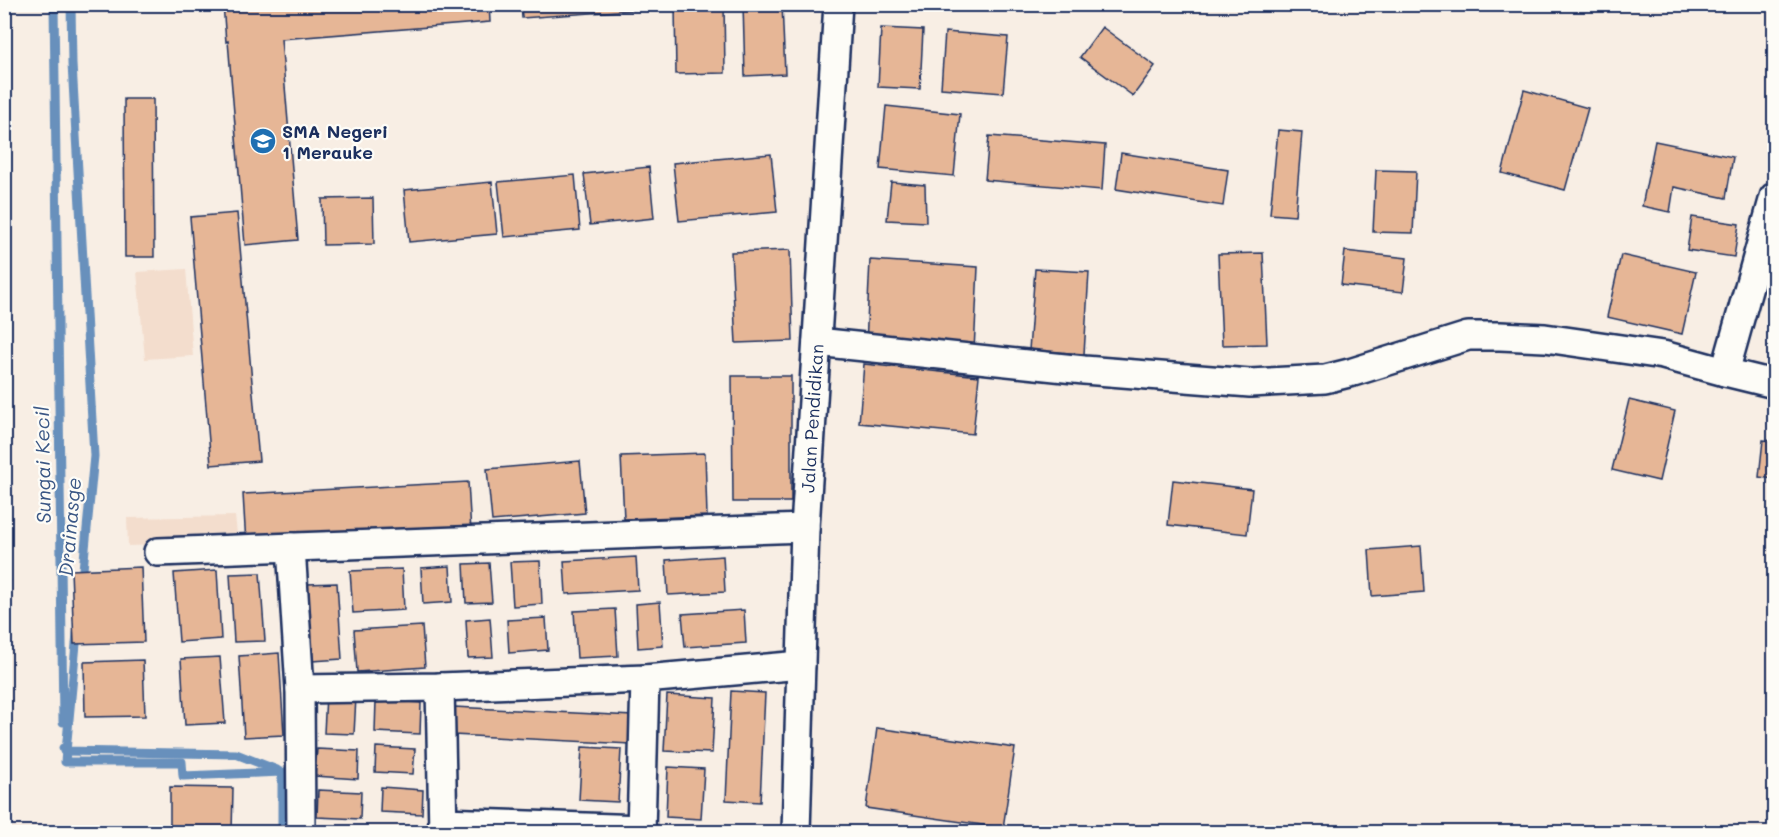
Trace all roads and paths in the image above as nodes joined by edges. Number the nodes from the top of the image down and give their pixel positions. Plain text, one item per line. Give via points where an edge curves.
1 (838, 4) edge
2 (1774, 196) edge
3 (817, 342) junction
4 (1725, 372) junction
5 (1774, 384) edge
6 (805, 528) junction
7 (291, 547) junction
8 (158, 552) dead end
9 (801, 665) junction
10 (645, 679) junction
11 (440, 687) junction
12 (300, 689) junction
13 (443, 827) edge
14 (641, 831) edge
15 (301, 832) edge
16 (796, 832) edge

1 - 3 street, Jalan Pendidikan
2 - 4 street
3 - 4 street via 1250,383 1325,379 1468,336 1500,336 1663,355
3 - 6 street, Jalan Pendidikan
4 - 5 street
6 - 7 street
6 - 9 street, Jalan Pendidikan
7 - 8 street
7 - 12 street
9 - 10 street
9 - 16 street, Jalan Pendidikan
10 - 11 street
10 - 14 street
11 - 12 street
11 - 13 street
12 - 15 street
13 - 14 street

